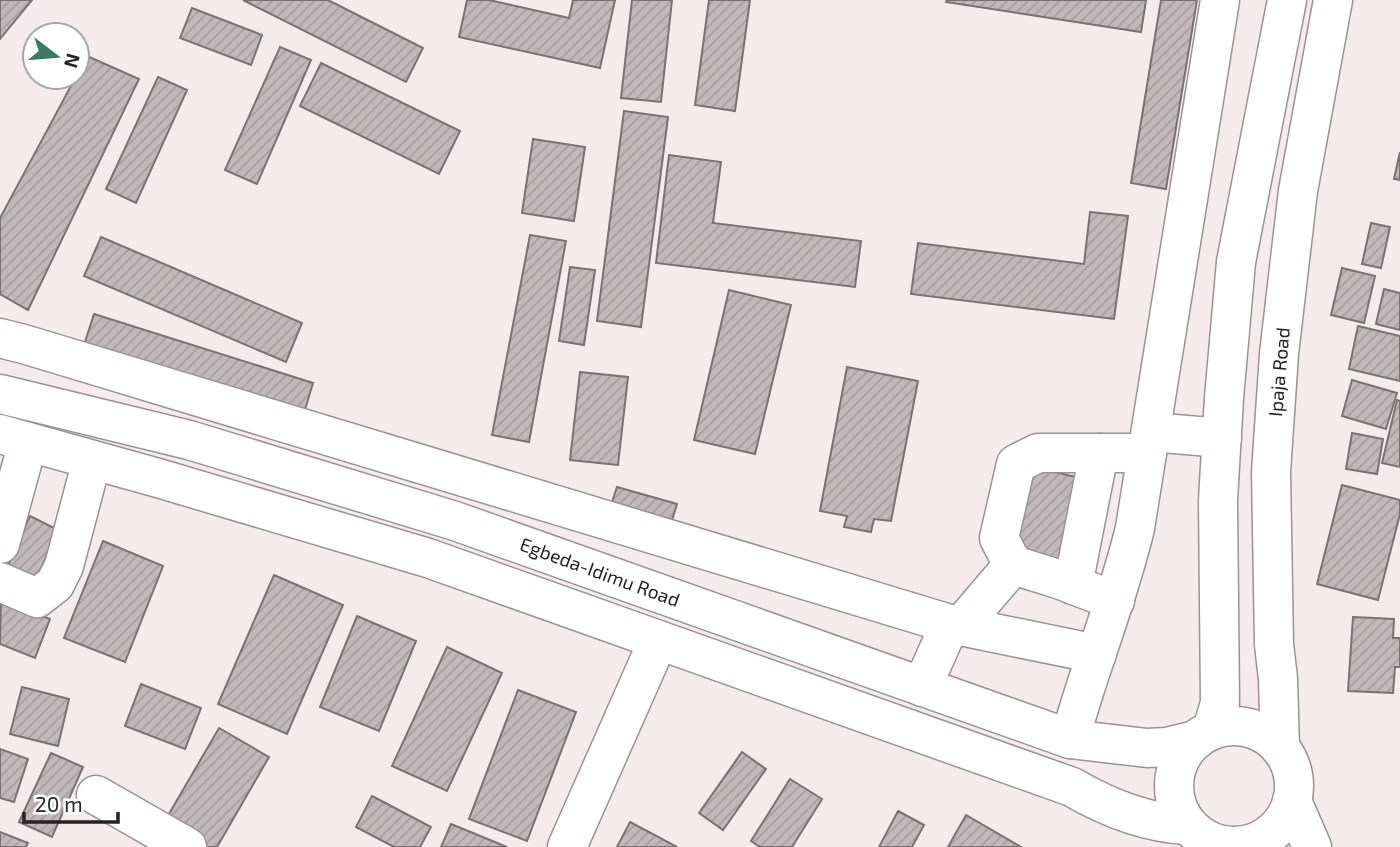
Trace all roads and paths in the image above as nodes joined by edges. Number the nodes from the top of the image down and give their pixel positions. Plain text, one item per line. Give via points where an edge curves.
1 (1220, 0) edge
2 (1287, 0) edge
3 (1333, 0) edge
4 (0, 338) edge
5 (0, 394) edge
6 (14, 438) edge
7 (1222, 438) junction
8 (1149, 443) junction
9 (1099, 453) junction
10 (92, 460) junction
11 (0, 544) edge
12 (1013, 565) junction
13 (0, 582) edge
14 (1073, 585) junction
15 (1115, 601) junction
16 (956, 625) junction
17 (657, 641) junction
18 (1097, 654) junction
19 (922, 687) junction
20 (1204, 735) junction
21 (1070, 739) junction
22 (1280, 748) junction
23 (96, 795) dead end
24 (1292, 802) junction
25 (1208, 839) edge
26 (187, 847) edge
27 (567, 847) edge
28 (1312, 847) edge

1 - 8 main road
2 - 7 main road via 1236,262
3 - 22 main road, Ipaja Road via 1298,191 1279,354 1271,472
4 - 16 main road
5 - 19 main road, Egbeda-Idimu Road via 189,440 455,521
6 - 10 main road
6 - 11 main road
7 - 8 main road
7 - 20 main road via 1218,500 1220,703
8 - 9 main road
8 - 15 main road via 1135,528
9 - 12 main road via 1038,453 1016,464 999,538
9 - 14 main road
10 - 13 main road via 55,584 37,598
10 - 17 main road via 428,558
12 - 14 main road
12 - 16 main road
14 - 15 main road
15 - 18 main road
16 - 18 main road
16 - 19 main road
17 - 25 main road
17 - 27 main road
18 - 21 main road
19 - 21 main road, Egbeda-Idimu Road
20 - 21 main road, Egbeda-Idimu Road via 1147,748
20 - 22 main road via 1230,726 1249,728
20 - 25 main road via 1184,754 1174,790 1178,808
22 - 24 main road via 1289,764
23 - 26 main road
24 - 25 main road via 1284,819 1255,842 1237,846
24 - 28 main road

